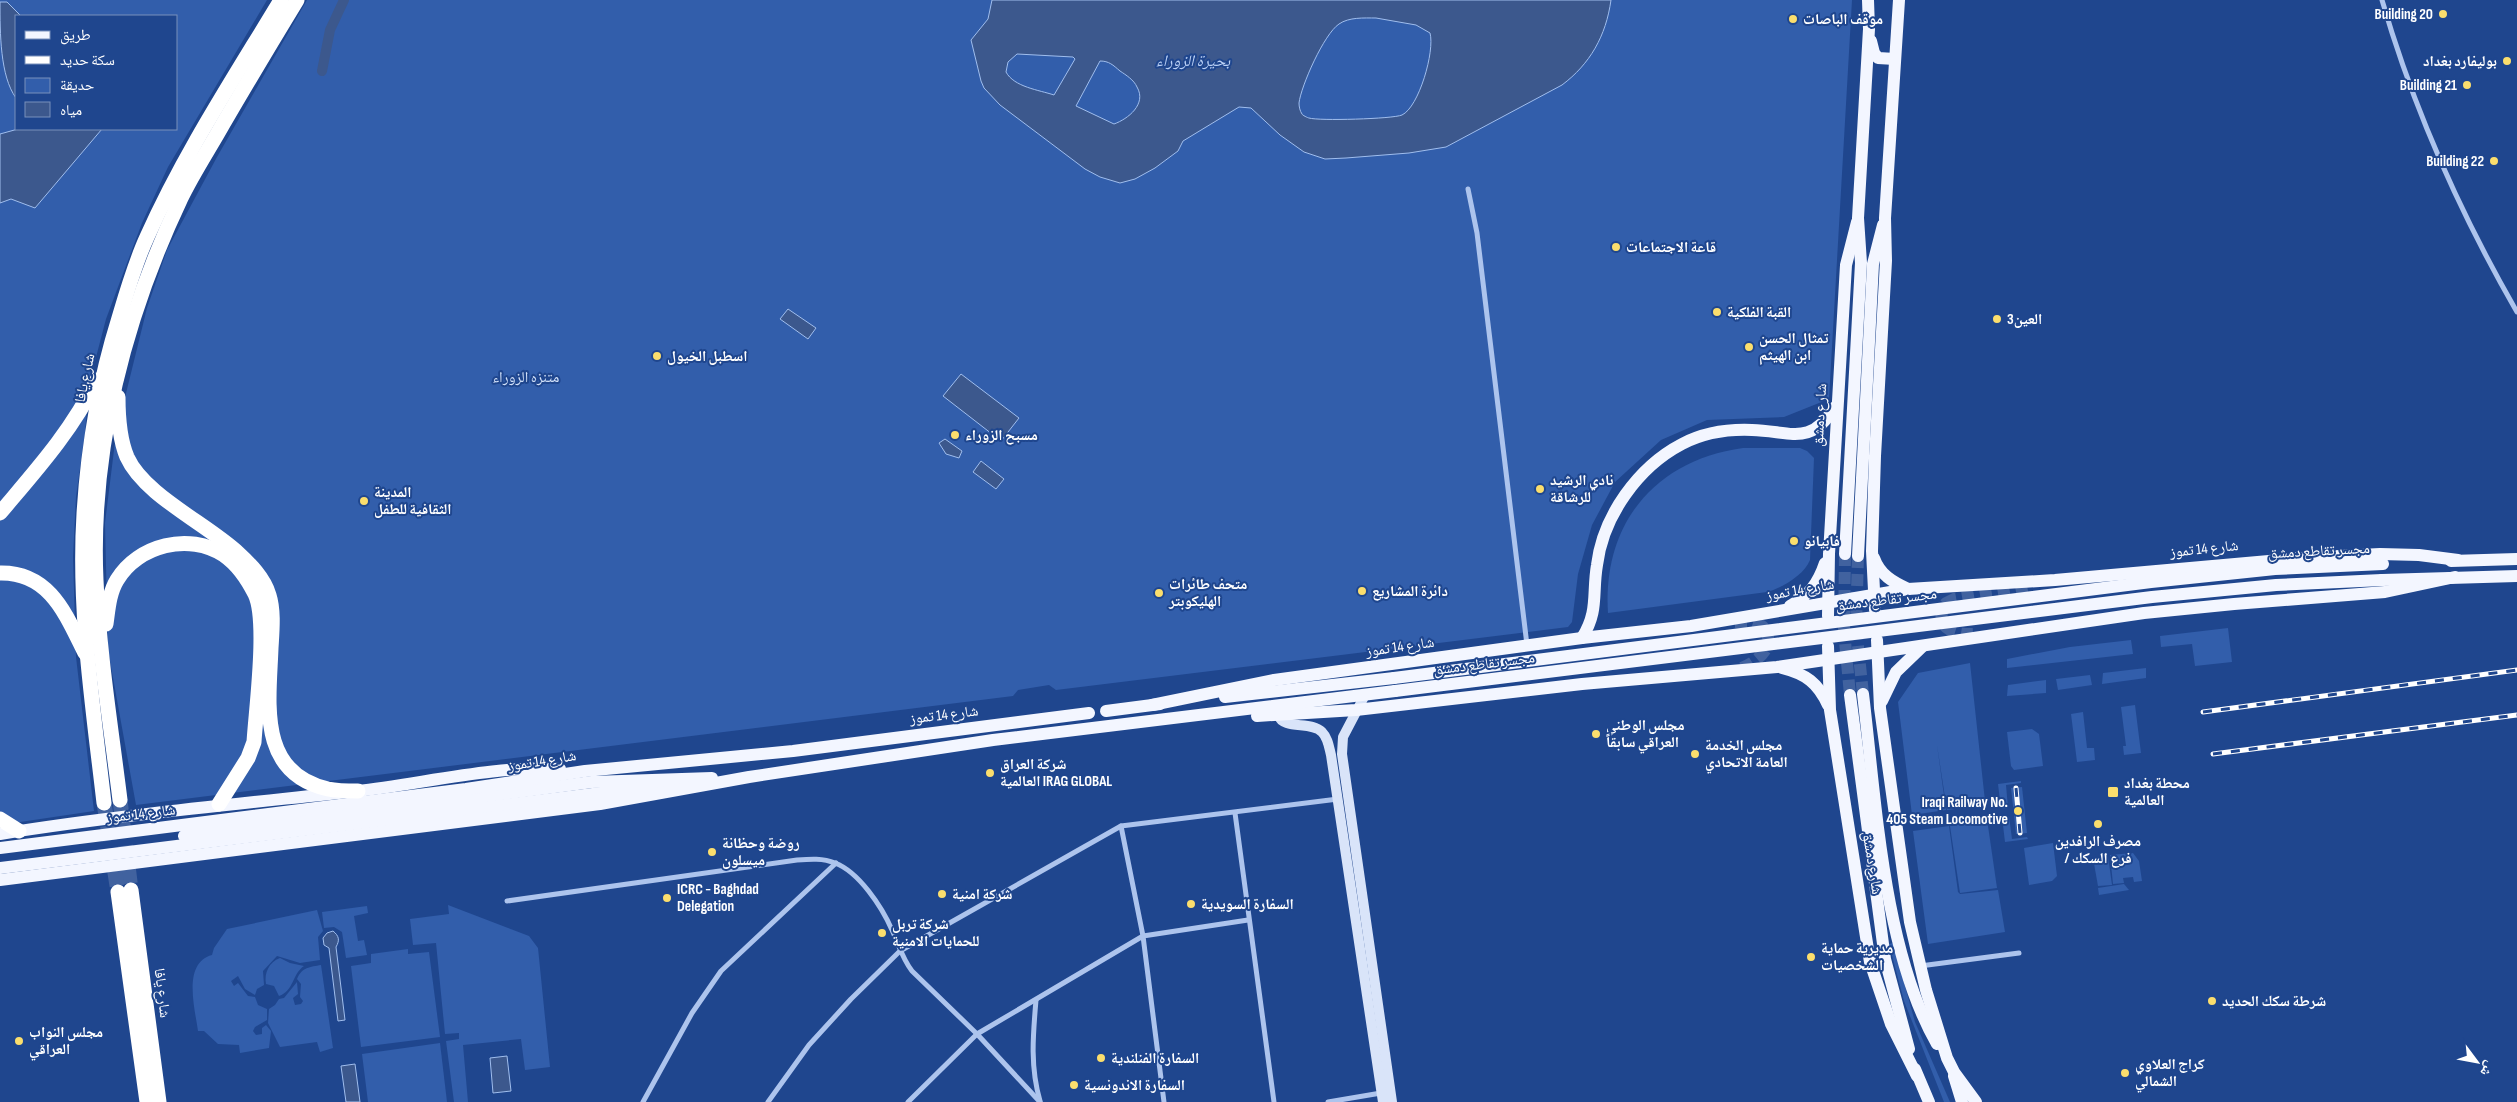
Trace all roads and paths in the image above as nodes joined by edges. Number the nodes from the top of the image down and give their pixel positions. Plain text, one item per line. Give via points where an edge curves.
1 (281, 0) edge
2 (297, 0) edge
3 (1868, 0) edge
4 (1899, 0) edge
5 (2382, 0) edge
6 (1869, 29) junction
7 (1895, 59) junction
8 (1468, 189) dead end
9 (1858, 218) junction
10 (1885, 218) junction
11 (2517, 312) edge
12 (104, 365) junction
13 (120, 366) junction
14 (1837, 405) junction
15 (0, 513) edge
16 (1872, 551) junction
17 (1829, 554) junction
18 (1845, 554) tunnel mouth
19 (1858, 556) tunnel mouth
20 (2458, 560) junction
21 (2517, 560) edge
22 (2383, 564) joint
23 (0, 573) edge
24 (2517, 576) edge
25 (2455, 577) junction
26 (2382, 580) joint
27 (1908, 589) junction
28 (1874, 595) junction
29 (1828, 602) junction
30 (1785, 609) junction
31 (1875, 610) dead end
32 (1828, 616) dead end
33 (1582, 638) junction
34 (1925, 645) junction
35 (1527, 646) junction
36 (1828, 646) dead end
37 (1877, 646) junction
38 (95, 657) junction
39 (1829, 659) junction
40 (1777, 667) junction
41 (1394, 678) joint
42 (1274, 680) junction
43 (1395, 691) joint
44 (1262, 693) junction
45 (1365, 695) junction
46 (1152, 705) junction
47 (1265, 708) junction
48 (1880, 708) junction
49 (1356, 710) junction
50 (1830, 710) junction
51 (1106, 711) dead end
52 (1089, 713) dead end
53 (1278, 715) junction
54 (1157, 720) junction
55 (990, 725) junction
56 (992, 740) junction
57 (585, 771) junction
58 (749, 777) junction
59 (358, 791) junction
60 (1338, 799) junction
61 (120, 800) tunnel mouth
62 (104, 803) tunnel mouth
63 (219, 804) junction
64 (1235, 813) junction
65 (0, 818) edge
66 (1121, 826) junction
67 (19, 831) junction
68 (0, 834) edge
69 (0, 848) edge
70 (0, 860) edge
71 (836, 863) junction
72 (0, 868) edge
73 (0, 880) edge
74 (507, 901) dead end
75 (1248, 920) junction
76 (1143, 936) junction
77 (900, 951) junction
78 (2019, 953) dead end
79 (1920, 966) junction
80 (1036, 1000) junction
81 (977, 1034) junction
82 (1947, 1058) junction
83 (1954, 1072) junction
84 (1917, 1076) junction
85 (1382, 1098) edge
86 (146, 1102) edge
87 (159, 1102) edge
88 (643, 1102) edge
89 (768, 1102) edge
90 (908, 1102) edge
91 (1040, 1102) edge
92 (1164, 1102) edge
93 (1274, 1102) edge
94 (1328, 1102) edge
95 (1392, 1102) edge
96 (1929, 1102) edge
97 (1962, 1102) edge
98 (1976, 1102) edge

1 - 12 highway, شارع يافا via 198,138 146,239
2 - 13 highway, شارع يافا via 182,197 139,304
3 - 6 main road, شارع دمشق
4 - 7 main road
5 - 11 street via 2396,50 2441,165 2476,239
6 - 7 main road via 1876,56
6 - 9 main road, شارع دمشق
7 - 10 main road
8 - 35 street via 1477,233
9 - 14 main road, شارع دمشق via 1846,265
9 - 18 main road, شارع دمشق via 1861,263
10 - 16 main road via 1886,261
10 - 19 main road via 1873,264
12 - 15 highway via 63,438
12 - 38 highway, شارع يافا via 92,431 84,516 84,586
13 - 38 highway, شارع يافا via 105,432 99,481
13 - 59 highway via 120,433 127,458 157,492 221,538 254,568 269,594 272,622 268,715 272,738 281,759 292,772 310,783 329,789
14 - 17 main road, شارع دمشق
14 - 33 main road via 1827,420 1814,430 1796,434 1751,430 1707,434 1681,445 1651,466 1624,497 1606,530 1596,565 1594,614
16 - 27 main road via 1888,579
16 - 28 main road
17 - 29 main road, شارع دمشق
17 - 30 main road via 1816,585
20 - 21 main road, شارع 14 تموز
20 - 22 main road, شارع 14 تموز
20 - 27 main road, شارع 14 تموز via 2380,554 2301,558 2055,580
22 - 41 main road, مجسر تقاطع دمشق, bridge via 2275,569 2151,582
23 - 38 highway via 26,576 53,594
24 - 25 main road, شارع 14 تموز
25 - 26 main road, شارع 14 تموز
25 - 34 main road, شارع 14 تموز via 2385,592 2144,613
26 - 43 main road, مجسر تقاطع دمشق, bridge via 2276,585 2152,597
27 - 28 main road, شارع 14 تموز
28 - 29 main road, شارع 14 تموز
28 - 31 main road
29 - 30 main road, شارع 14 تموز
29 - 32 main road, شارع دمشق
30 - 33 main road, شارع 14 تموز via 1691,626
33 - 35 main road, شارع 14 تموز
34 - 37 main road, شارع 14 تموز
34 - 48 main road via 1896,672
35 - 42 main road, شارع 14 تموز
36 - 39 main road, شارع دمشق
37 - 39 main road, شارع 14 تموز
37 - 48 main road, شارع دمشق
38 - 61 highway, شارع يافا
38 - 62 highway, شارع يافا
38 - 63 highway via 117,580 145,552 184,543 224,555 242,572 256,596 261,623 254,742 248,758
39 - 40 main road, شارع 14 تموز
39 - 50 main road, شارع دمشق
40 - 49 main road, شارع 14 تموز via 1582,684
40 - 50 main road via 1812,680 1822,691
41 - 44 main road, شارع 14 تموز
42 - 44 main road
42 - 46 main road, شارع 14 تموز
43 - 45 main road, شارع 14 تموز
44 - 46 main road, شارع 14 تموز
44 - 47 main road
45 - 47 main road, شارع 14 تموز
45 - 49 street
46 - 51 main road, شارع 14 تموز
47 - 53 main road
47 - 54 main road, شارع 14 تموز
48 - 79 main road, شارع دمشق via 1910,922
49 - 53 main road, شارع 14 تموز
49 - 95 street via 1343,737 1342,754
50 - 84 main road, شارع دمشق via 1870,962 1891,1024
52 - 55 main road, شارع 14 تموز
53 - 54 main road, شارع 14 تموز
53 - 60 street via 1284,722 1314,727 1323,732 1331,755
54 - 56 main road, شارع 14 تموز
55 - 56 main road
55 - 57 main road, شارع 14 تموز via 793,751
56 - 58 main road, شارع 14 تموز
57 - 59 main road via 528,769
57 - 69 main road, شارع 14 تموز
58 - 70 main road, شارع 14 تموز via 592,782
58 - 72 main road via 641,787
58 - 73 main road, شارع 14 تموز via 600,804
59 - 63 main road
60 - 64 street
60 - 85 street
63 - 67 main road
64 - 66 street
64 - 75 street
65 - 67 highway
66 - 76 street
66 - 77 street
67 - 68 main road
71 - 74 street via 817,858 797,860
71 - 77 street via 859,880 892,928
71 - 88 street via 721,971 692,1013
75 - 76 street
75 - 93 street
76 - 80 street
76 - 92 street
77 - 81 street via 912,971
77 - 89 street via 809,1045
78 - 79 street
79 - 82 main road, شارع دمشق
80 - 81 street
80 - 91 street via 1032,1052
81 - 90 street
81 - 91 street
82 - 83 main road, شارع دمشق
82 - 84 main road, شارع دمشق via 1932,1036 1916,997 1898,936 1857,694 1885,959
83 - 97 main road
83 - 98 main road, شارع دمشق
84 - 96 main road, شارع دمشق
85 - 94 street
86 - 87 highway, شارع يافا via 125,891

